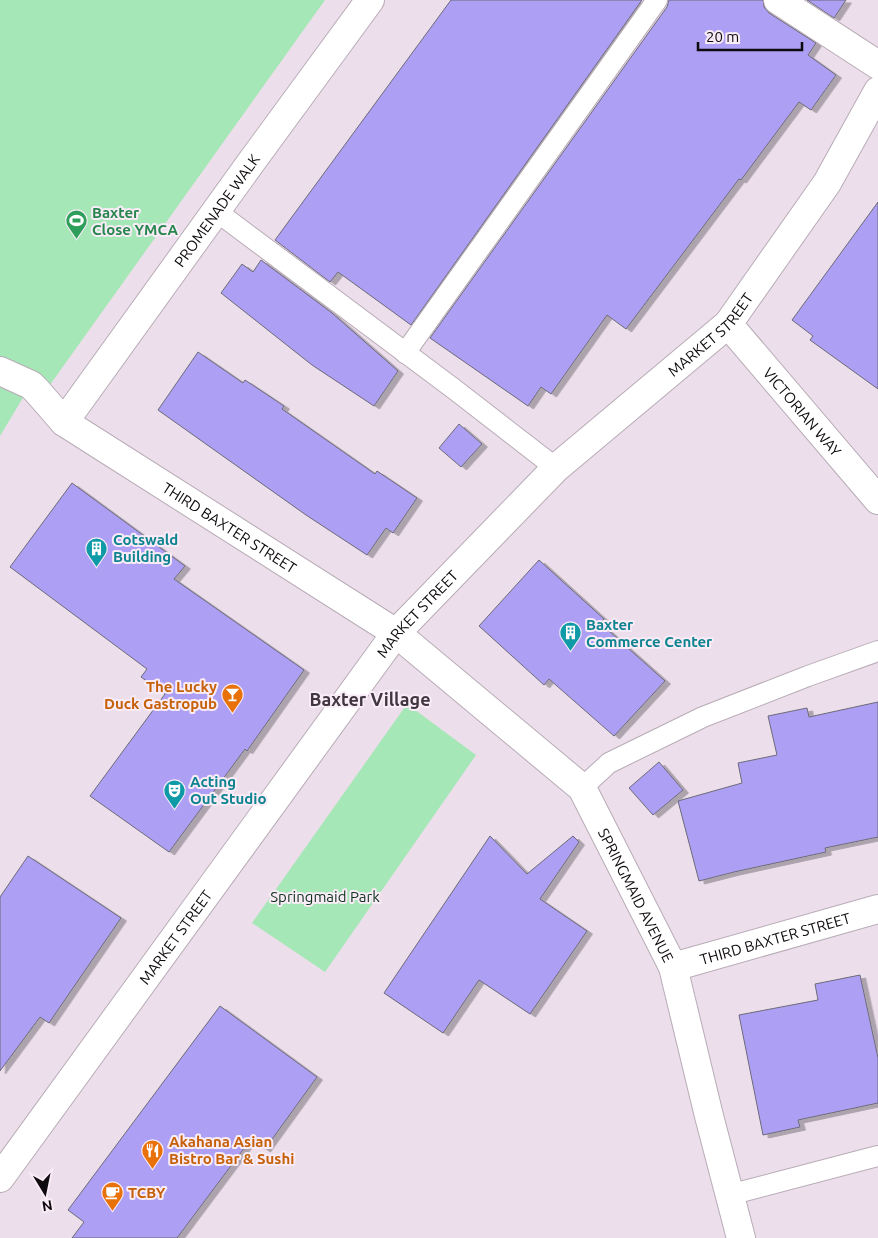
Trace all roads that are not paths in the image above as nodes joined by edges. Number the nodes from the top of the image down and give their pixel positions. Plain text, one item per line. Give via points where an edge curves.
1 (370, 0) edge
2 (657, 0) edge
3 (778, 0) edge
4 (878, 66) edge
5 (878, 91) edge
6 (216, 211) junction
7 (728, 324) junction
8 (405, 353) junction
9 (0, 371) edge
10 (64, 422) junction
11 (556, 468) junction
12 (878, 500) edge
13 (396, 633) junction
14 (878, 651) edge
15 (582, 788) junction
16 (878, 909) edge
17 (673, 967) junction
18 (878, 1156) edge
19 (0, 1178) edge
20 (729, 1195) junction
21 (741, 1238) edge

1 - 6 street, PROMENADE WALK
2 - 8 lane
3 - 4 street
5 - 7 street, MARKET STREET via 827,183
6 - 8 lane
6 - 10 street, PROMENADE WALK
7 - 11 street, MARKET STREET
7 - 12 street, VICTORIAN WAY
8 - 11 lane
9 - 10 street, THIRD BAXTER STREET via 31,385
10 - 13 street, THIRD BAXTER STREET
11 - 13 street, MARKET STREET
13 - 15 street, SPRINGMAID AVENUE
13 - 19 street, MARKET STREET
14 - 15 lane via 703,717 609,763
15 - 17 street, SPRINGMAID AVENUE
16 - 17 street, THIRD BAXTER STREET
17 - 20 street, SPRINGMAID AVENUE
18 - 20 lane
20 - 21 street, SPRINGMAID AVENUE

